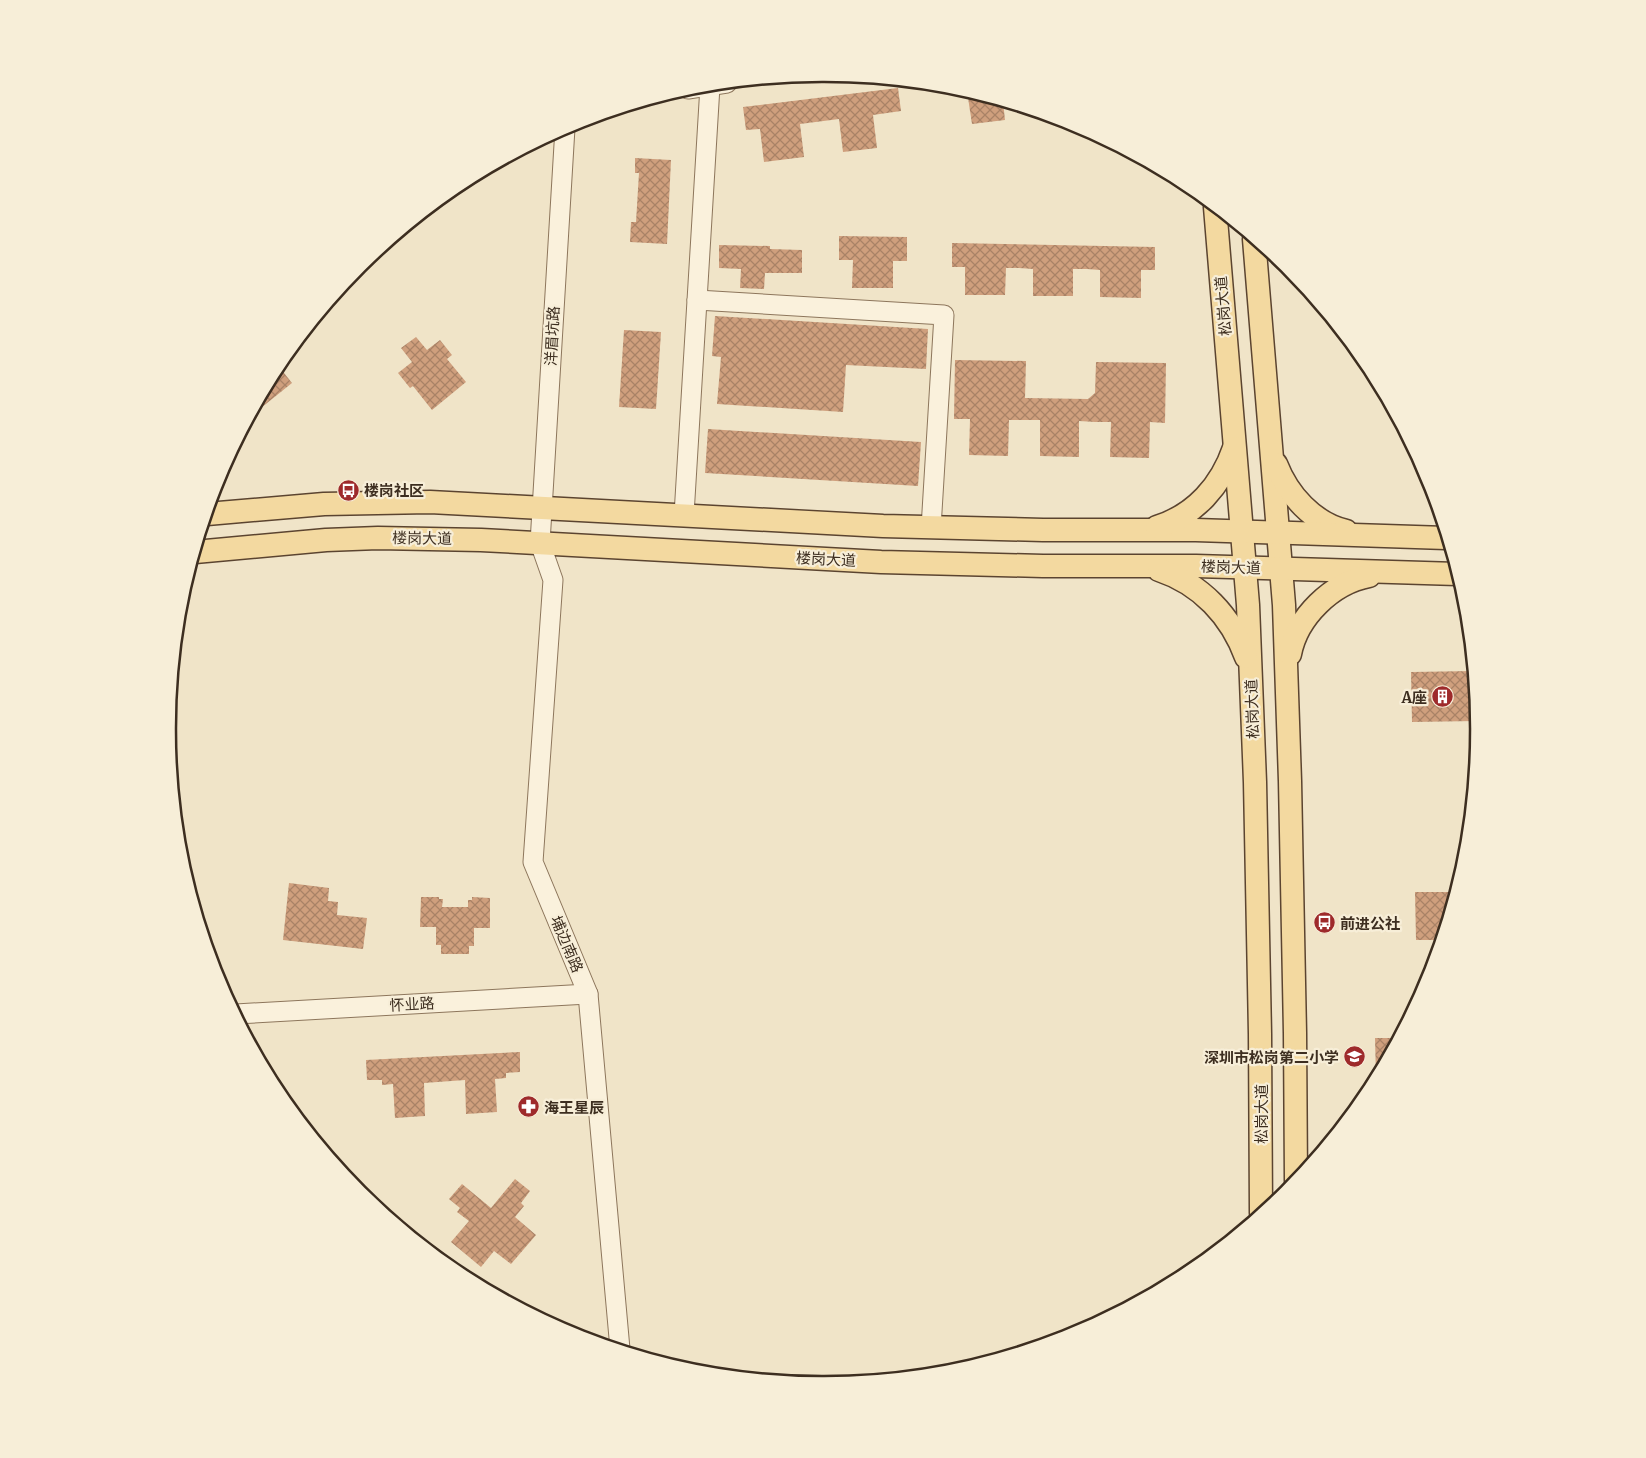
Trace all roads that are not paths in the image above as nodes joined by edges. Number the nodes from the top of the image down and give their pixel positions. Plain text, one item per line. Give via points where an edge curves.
1 (718, 91) edge
2 (564, 137) edge
3 (1216, 215) edge
4 (1255, 248) edge
5 (697, 300) junction
6 (1271, 443) junction
7 (1235, 446) junction
8 (542, 507) junction
9 (214, 513) edge
10 (684, 515) junction
11 (931, 528) junction
12 (1148, 530) junction
13 (1242, 532) junction
14 (1278, 533) junction
15 (1386, 536) junction
16 (1440, 538) edge
17 (540, 543) junction
18 (202, 551) edge
19 (1146, 566) junction
20 (1245, 568) junction
21 (1281, 569) junction
22 (1388, 572) junction
23 (1450, 574) edge
24 (1286, 673) junction
25 (1251, 675) junction
26 (588, 994) junction
27 (242, 1014) edge
28 (1296, 1169) edge
29 (1261, 1204) edge
30 (619, 1342) edge

1 - 5 street
2 - 8 street, 洋眉坑路
3 - 7 main road, 松岗大道
4 - 6 main road
5 - 10 street
5 - 11 street via 944,315
6 - 14 main road
6 - 15 main road via 1276,466 1287,486 1313,514 1340,530
7 - 12 main road via 1223,475 1203,500 1178,518
7 - 13 main road, 松岗大道
8 - 9 main road via 377,502
8 - 10 main road
8 - 17 street, 洋眉坑路
10 - 11 main road
11 - 12 main road
12 - 13 main road
13 - 14 main road
13 - 20 main road, 松岗大道
14 - 15 main road
14 - 21 main road
15 - 16 main road
17 - 18 main road, 楼岗大道 via 378,538
17 - 19 main road, 楼岗大道 via 881,562
17 - 26 street, 埔边南路 via 553,580 533,862
19 - 20 main road, 楼岗大道
19 - 25 main road via 1176,576 1214,605 1238,637
20 - 21 main road, 楼岗大道
20 - 25 main road, 松岗大道
21 - 22 main road, 楼岗大道
21 - 24 main road
22 - 23 main road, 楼岗大道
22 - 24 main road via 1362,577 1338,588 1318,604 1302,624 1291,647
24 - 28 main road
25 - 29 main road, 松岗大道 via 1260,1014
26 - 27 street, 怀业路
26 - 30 street, 埔边南路

